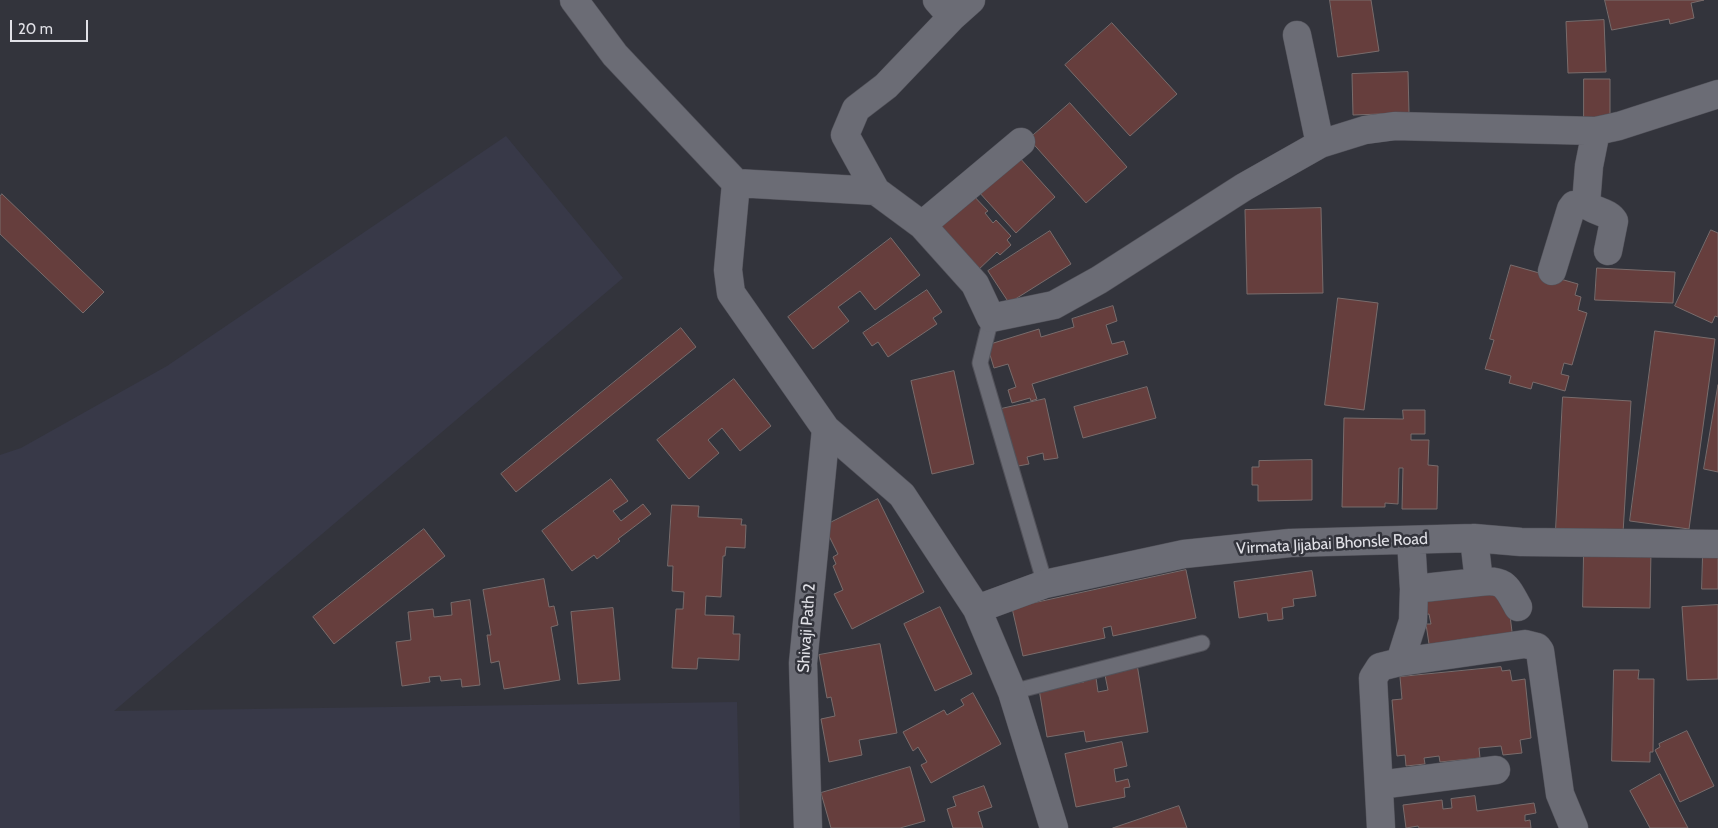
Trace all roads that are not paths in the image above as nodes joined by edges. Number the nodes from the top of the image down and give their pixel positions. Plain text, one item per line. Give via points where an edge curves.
1 (574, 0) edge
2 (953, 6) edge
3 (1296, 35) dead end
4 (1718, 94) edge
5 (1596, 130) junction
6 (1021, 142) dead end
7 (1320, 144) junction
8 (736, 183) junction
9 (876, 191) junction
10 (1586, 204) junction
11 (922, 225) junction
12 (1608, 251) dead end
13 (1552, 271) dead end
14 (991, 318) junction
15 (826, 429) junction
16 (1474, 538) junction
17 (1411, 540) junction
18 (1718, 544) edge
19 (1479, 582) junction
20 (1045, 584) junction
21 (1414, 589) junction
22 (1518, 607) dead end
23 (977, 609) junction
24 (1202, 643) dead end
25 (1400, 662) junction
26 (1012, 692) junction
27 (1496, 770) dead end
28 (1379, 785) junction
29 (808, 828) edge
30 (1054, 828) edge
31 (1382, 828) edge
32 (1574, 828) edge

1 - 8 street via 615,55
2 - 9 street via 886,86 856,109 846,135
3 - 7 street
4 - 5 street via 1619,126
5 - 7 street via 1395,126 1365,130
5 - 10 street
6 - 11 street
7 - 14 street via 1244,187 1099,280 1054,305
8 - 9 street
8 - 15 street via 728,270 731,294
9 - 11 street
10 - 12 street via 1611,216 1614,221
10 - 13 street via 1574,205 1571,209
11 - 14 street via 975,284
14 - 20 lane via 980,363
15 - 23 street via 902,495
15 - 29 street, Shivaji Path 2 via 803,663
16 - 17 street, Virmata Jijabai Bhonsle Road
16 - 18 street, Virmata Jijabai Bhonsle Road via 1521,542
16 - 19 street
17 - 20 street, Virmata Jijabai Bhonsle Road via 1290,542 1184,554
17 - 21 street
19 - 21 street
19 - 22 street via 1494,580 1507,586
20 - 23 street, Virmata Jijabai Bhonsle Road
21 - 25 street via 1413,621
23 - 26 street
24 - 26 lane
25 - 28 street via 1380,666 1373,678
25 - 32 street via 1525,644 1537,647 1560,794
26 - 30 street
27 - 28 street
28 - 31 street

